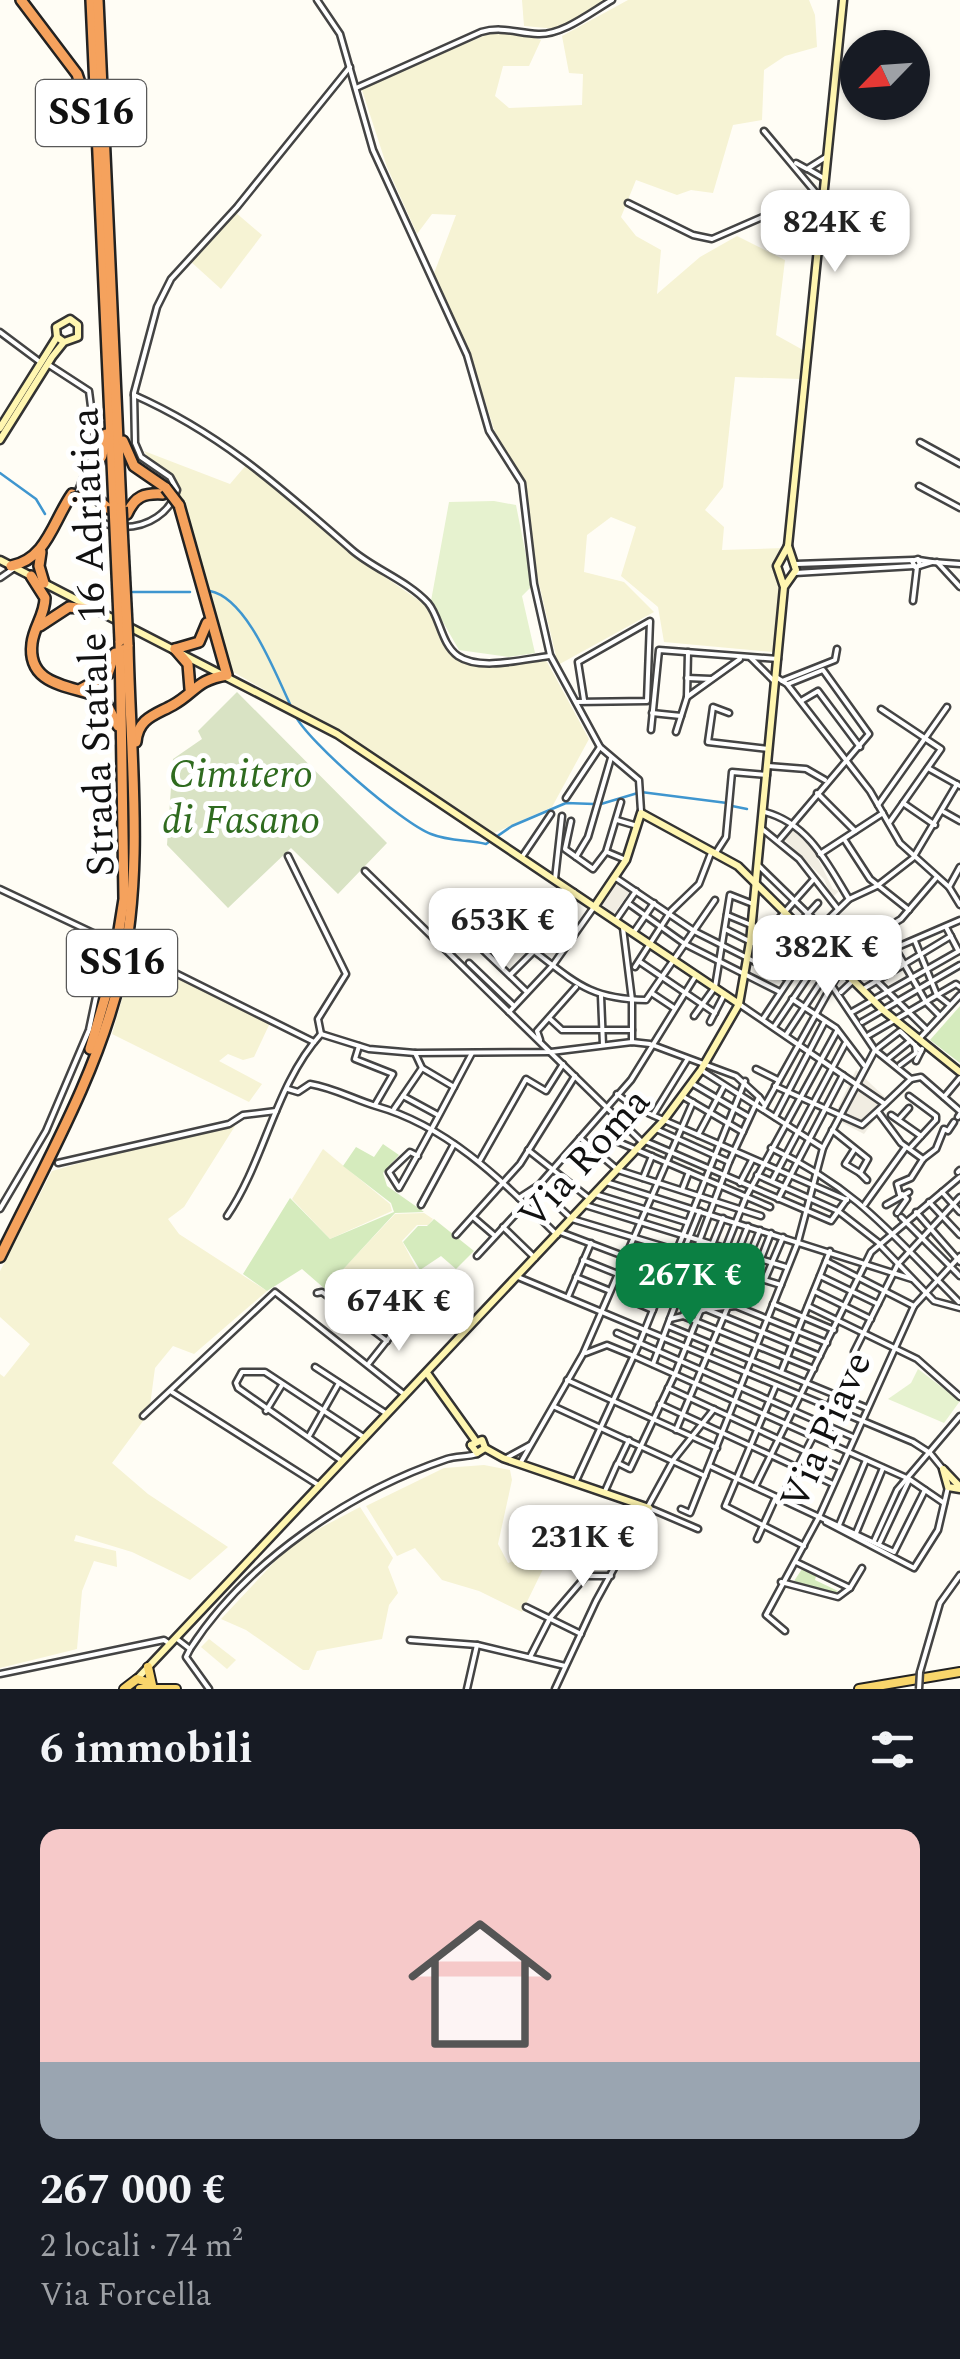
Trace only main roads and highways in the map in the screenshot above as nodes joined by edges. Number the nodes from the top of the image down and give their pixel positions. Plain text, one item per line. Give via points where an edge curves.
1 (21, 0) edge
2 (94, 0) edge
3 (104, 247) junction
4 (117, 374) junction
5 (107, 386) junction
6 (165, 491) junction
7 (70, 498) junction
8 (118, 509) junction
9 (42, 549) junction
10 (120, 551) junction
11 (13, 567) road end
12 (31, 576) road end
13 (44, 583) road end
14 (95, 610) road end
15 (207, 616) junction
16 (35, 632) junction
17 (121, 641) junction
18 (129, 668) junction
19 (190, 689) junction
20 (78, 690) junction
21 (158, 711) junction
22 (124, 773) junction
23 (134, 784) junction
24 (0, 1244) edge
25 (0, 1257) edge
26 (148, 1667) road end
27 (960, 1672) edge
28 (153, 1685) edge
29 (126, 1689) edge
30 (140, 1689) edge
31 (176, 1689) edge
32 (858, 1689) edge

1 - 3 highway, SS16 via 68,58 87,99
2 - 3 highway, Strada Statale 16 Adriatica / SS16
2 - 4 highway, Strada Statale 16 Adriatica / SS16
3 - 5 highway, Strada Statale 16 Adriatica / SS16
4 - 6 highway via 127,455
4 - 8 highway, Strada Statale 16 Adriatica / SS16
5 - 7 highway via 102,456
5 - 8 highway, Strada Statale 16 Adriatica / SS16
6 - 8 highway
6 - 15 highway, bridge via 179,505
7 - 8 highway, bridge via 92,494
7 - 9 highway
8 - 10 highway, Strada Statale 16 Adriatica / SS16, bridge
9 - 11 highway
9 - 13 highway
10 - 17 highway, Strada Statale 16 Adriatica / SS16, bridge
10 - 17 highway, Strada Statale 16 Adriatica / SS16, bridge
12 - 16 highway via 45,598
14 - 16 highway via 58,611
15 - 19 highway via 199,642 175,649 188,664
15 - 19 highway via 227,675
16 - 20 highway via 32,654 43,677
17 - 18 highway, Strada Statale 16 Adriatica / SS16
17 - 20 highway via 108,674
17 - 22 highway, Strada Statale 16 Adriatica / SS16
18 - 21 highway via 138,707
18 - 23 highway, Strada Statale 16 Adriatica / SS16
19 - 21 highway
20 - 22 highway via 104,700 114,712
21 - 23 highway via 137,732
22 - 24 highway, Strada Statale 16 Adriatica / SS16 via 124,899 106,999 71,1097
23 - 25 highway, Strada Statale 16 Adriatica / SS16 via 133,884 120,978 64,1126
26 - 28 main road
27 - 32 main road
28 - 29 main road via 137,1679
28 - 30 main road
28 - 31 main road

